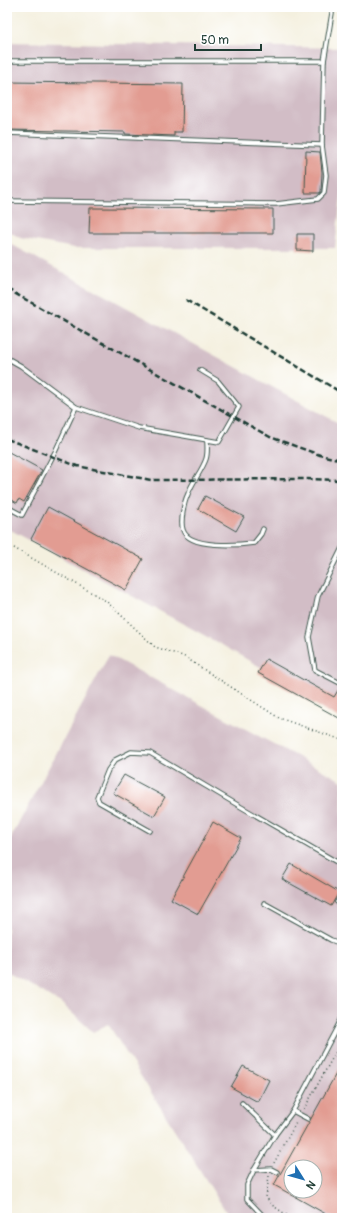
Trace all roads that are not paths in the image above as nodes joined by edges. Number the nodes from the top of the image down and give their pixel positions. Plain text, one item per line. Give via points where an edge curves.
1 (333, 7) edge
2 (324, 60) junction
3 (7, 61) edge
4 (7, 133) edge
5 (322, 145) junction
6 (7, 201) edge
7 (7, 358) edge
8 (200, 370) dead end
9 (76, 407) junction
10 (207, 440) junction
11 (7, 507) edge
12 (263, 529) dead end
13 (342, 548) edge
14 (342, 684) edge
15 (150, 831) dead end
16 (342, 865) edge
17 (264, 902) dead end
18 (337, 902) dead end
19 (342, 905) edge
20 (342, 927) edge
21 (341, 943) edge
22 (342, 1018) edge
23 (242, 1103) dead end
24 (293, 1112) junction
25 (308, 1119) dead end
26 (275, 1135) junction
27 (254, 1170) junction
28 (277, 1172) dead end
29 (265, 1218) edge

1 - 2 lane
2 - 3 lane
2 - 5 lane
4 - 5 lane
5 - 6 lane via 326,175 324,193 318,199 276,204
7 - 9 lane
8 - 10 lane via 218,381 239,407 219,442
9 - 10 lane via 140,428
9 - 11 lane via 22,515
10 - 12 lane via 206,458 184,506 183,531 196,542 205,544 243,544 254,543
13 - 14 lane via 318,596 309,637 315,670
15 - 16 lane via 99,802 97,797 108,770 116,760 131,752 150,753
17 - 21 lane via 331,940
18 - 19 lane
20 - 21 lane
22 - 24 lane
23 - 26 lane
24 - 25 lane
24 - 26 lane
26 - 27 lane
27 - 28 lane via 271,1169
27 - 29 lane via 247,1186 247,1199

